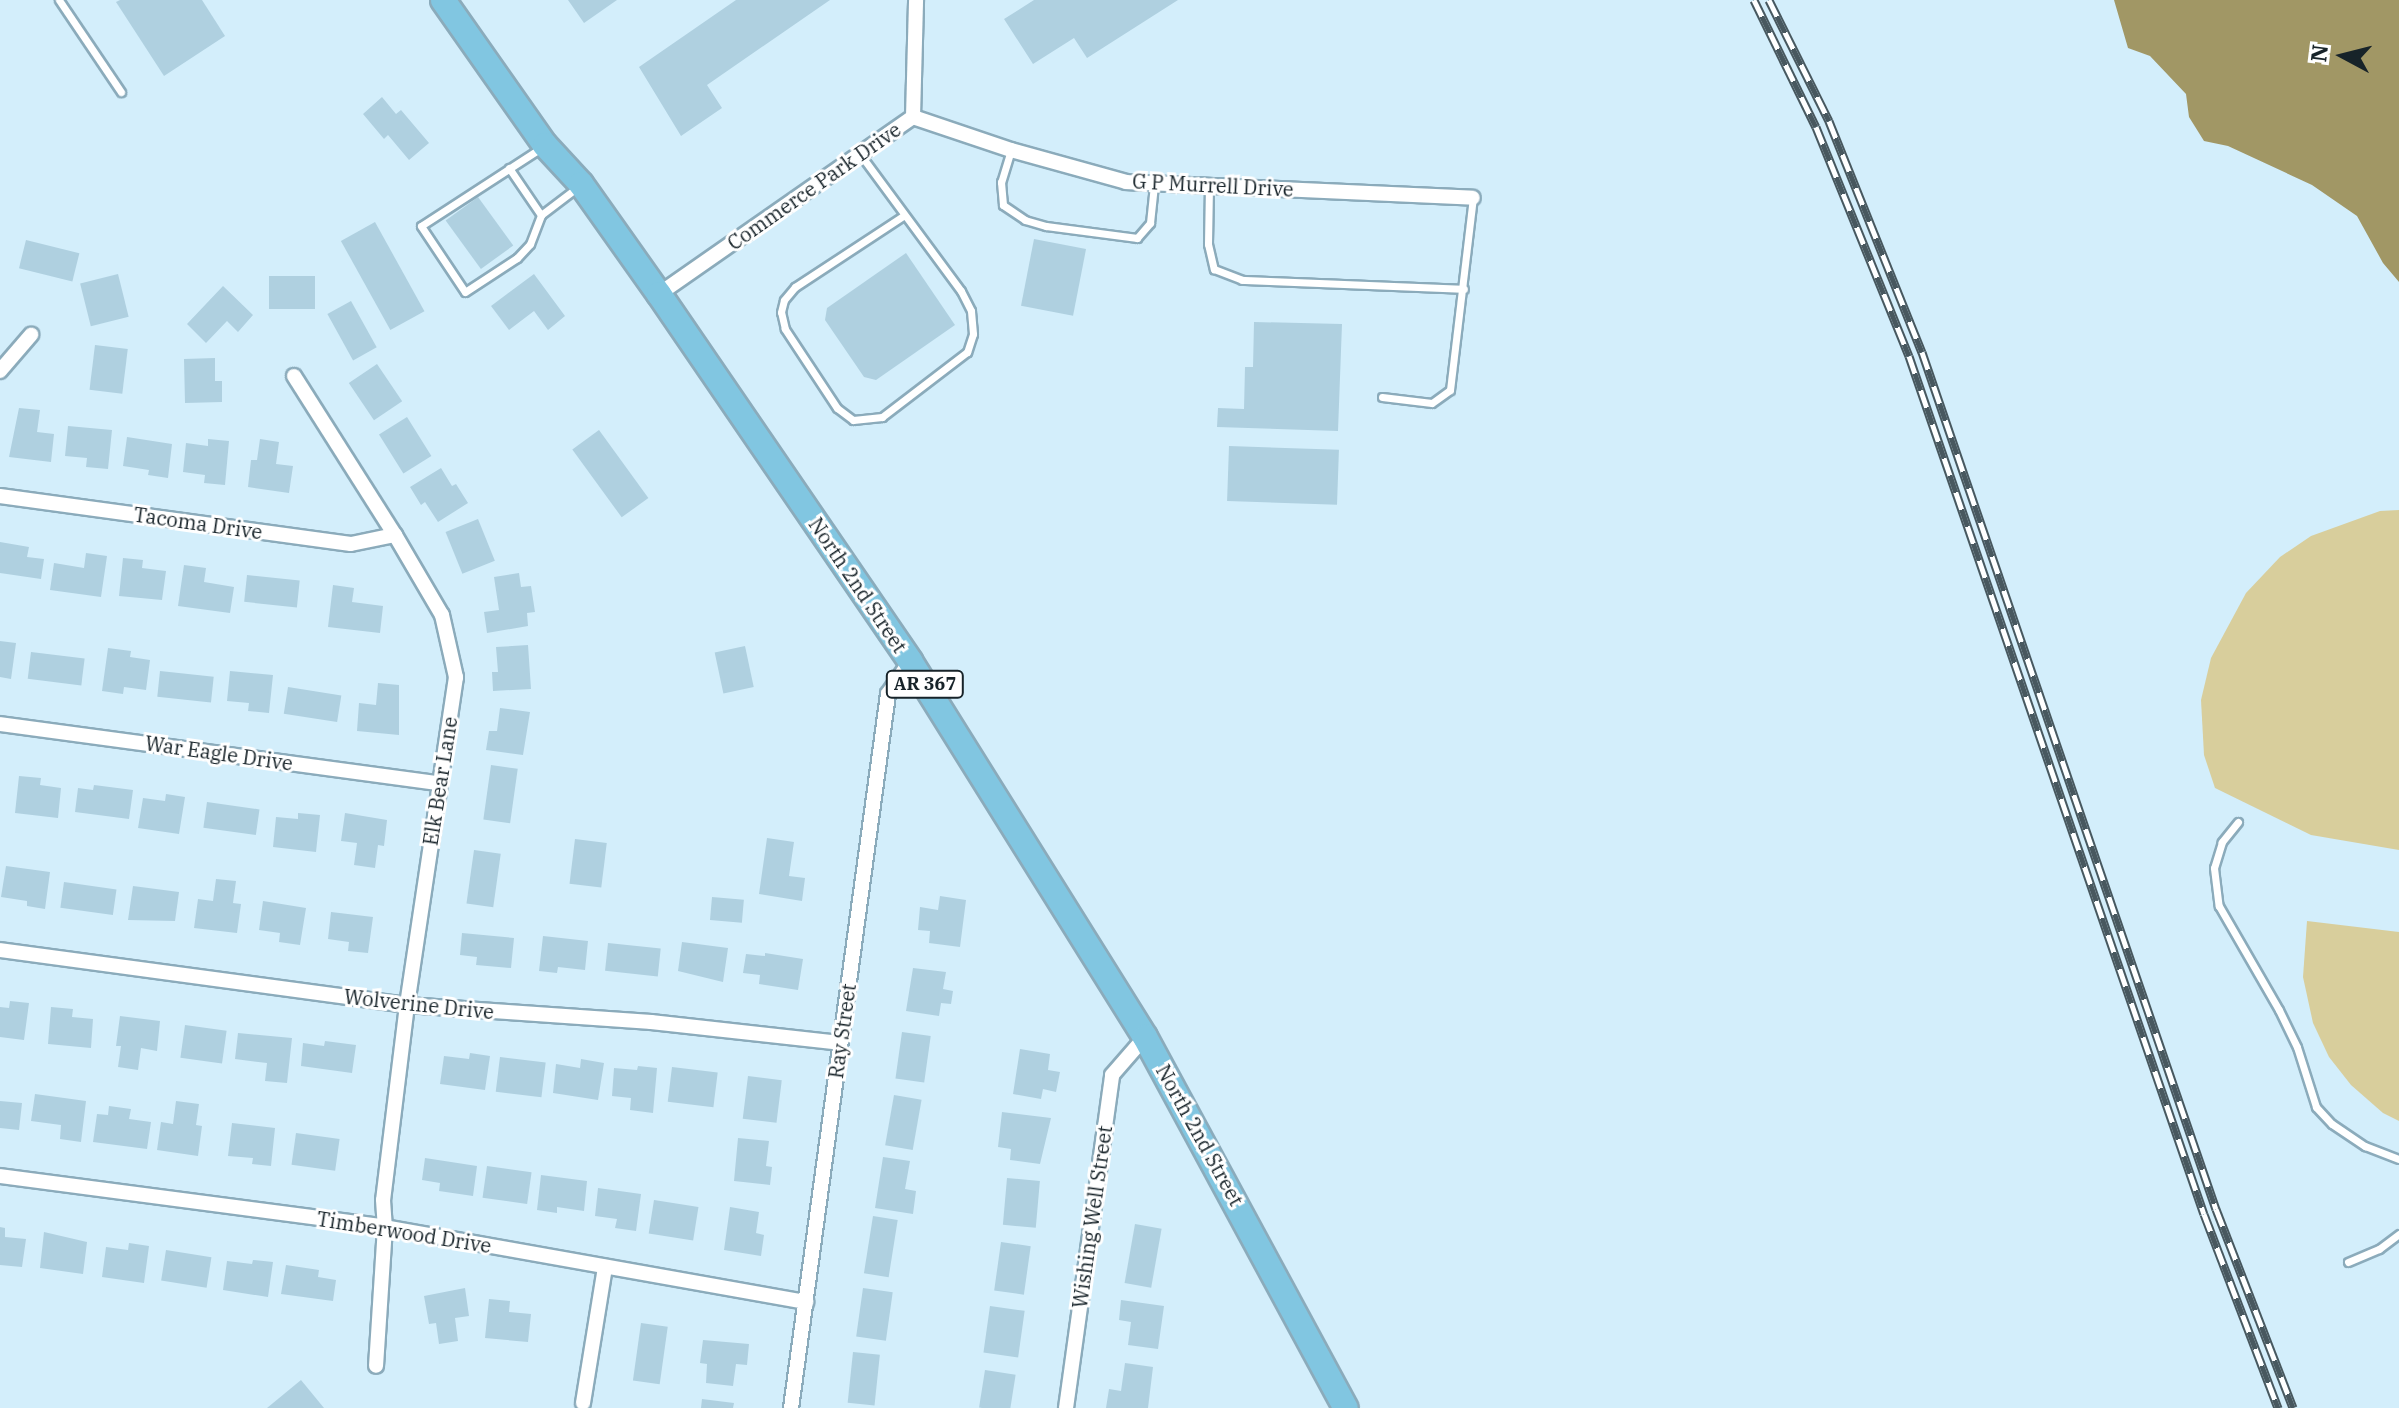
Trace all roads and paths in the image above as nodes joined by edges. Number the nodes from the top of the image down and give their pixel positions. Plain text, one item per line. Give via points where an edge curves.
1 (59, 0) edge
2 (443, 0) edge
3 (916, 0) edge
4 (121, 92) dead end
5 (913, 117) junction
6 (545, 145) junction
7 (1011, 150) junction
8 (860, 154) junction
9 (509, 168) junction
10 (581, 184) junction
11 (1154, 185) junction
12 (1209, 186) junction
13 (1473, 198) joint
14 (541, 215) junction
15 (903, 216) junction
16 (1464, 289) junction
17 (659, 294) junction
18 (31, 335) dead end
19 (0, 371) edge
20 (294, 376) dead end
21 (1382, 397) dead end
22 (0, 496) edge
23 (395, 535) junction
24 (910, 661) junction
25 (0, 724) edge
26 (438, 783) junction
27 (2238, 822) dead end
28 (0, 950) edge
29 (407, 1005) junction
30 (1145, 1037) junction
31 (840, 1043) junction
32 (2399, 1159) edge
33 (0, 1176) edge
34 (385, 1227) junction
35 (2399, 1234) edge
36 (2348, 1262) dead end
37 (605, 1267) junction
38 (806, 1302) junction
39 (376, 1366) dead end
40 (583, 1403) dead end
41 (791, 1408) edge
42 (1066, 1408) edge
43 (1346, 1408) edge

1 - 4 lane
2 - 6 main road, North 2nd Street / AR 367
3 - 5 street, Commerce Park Drive
5 - 7 street, G P Murrell Drive
5 - 8 street, Commerce Park Drive
6 - 9 lane
6 - 10 main road, North 2nd Street / AR 367
7 - 11 street, G P Murrell Drive via 1100,177
7 - 11 lane via 1001,182 1003,205 1046,226 1137,238 1150,223
8 - 15 lane
8 - 17 street, Commerce Park Drive
9 - 14 lane
9 - 14 lane via 421,226 465,292 517,258 530,244
10 - 14 lane
10 - 17 main road, North 2nd Street / AR 367
11 - 12 street, G P Murrell Drive
12 - 13 street, G P Murrell Drive
12 - 16 lane via 1208,244 1214,269 1242,280
13 - 16 lane
15 - 15 lane via 795,287 781,312 785,329 837,408 853,420 882,417 967,352 973,334 971,311 961,291
16 - 21 lane via 1450,390 1432,403
17 - 24 main road, North 2nd Street / AR 367
18 - 19 street
20 - 23 street, Elk Bear Lane
22 - 23 street, Tacoma Drive via 351,544
23 - 26 street, Elk Bear Lane via 442,615 456,677
24 - 30 main road, North 2nd Street / AR 367
24 - 31 street, Ray Street via 888,694
25 - 26 street, War Eagle Drive
26 - 29 street, Elk Bear Lane
27 - 32 lane via 2222,842 2214,868 2219,906 2297,1047 2316,1107 2365,1146
28 - 29 street, Wolverine Drive
29 - 31 street, Wolverine Drive via 651,1022
29 - 34 street, Elk Bear Lane via 383,1200
30 - 42 street, Wishing Well Street via 1112,1075
30 - 43 main road, North 2nd Street / AR 367
31 - 38 street, Ray Street
33 - 34 street, Timberwood Drive
34 - 37 street, Timberwood Drive
34 - 39 street, Elk Bear Lane
35 - 36 lane
37 - 38 street, Timberwood Drive
37 - 40 street
38 - 41 street, Ray Street

